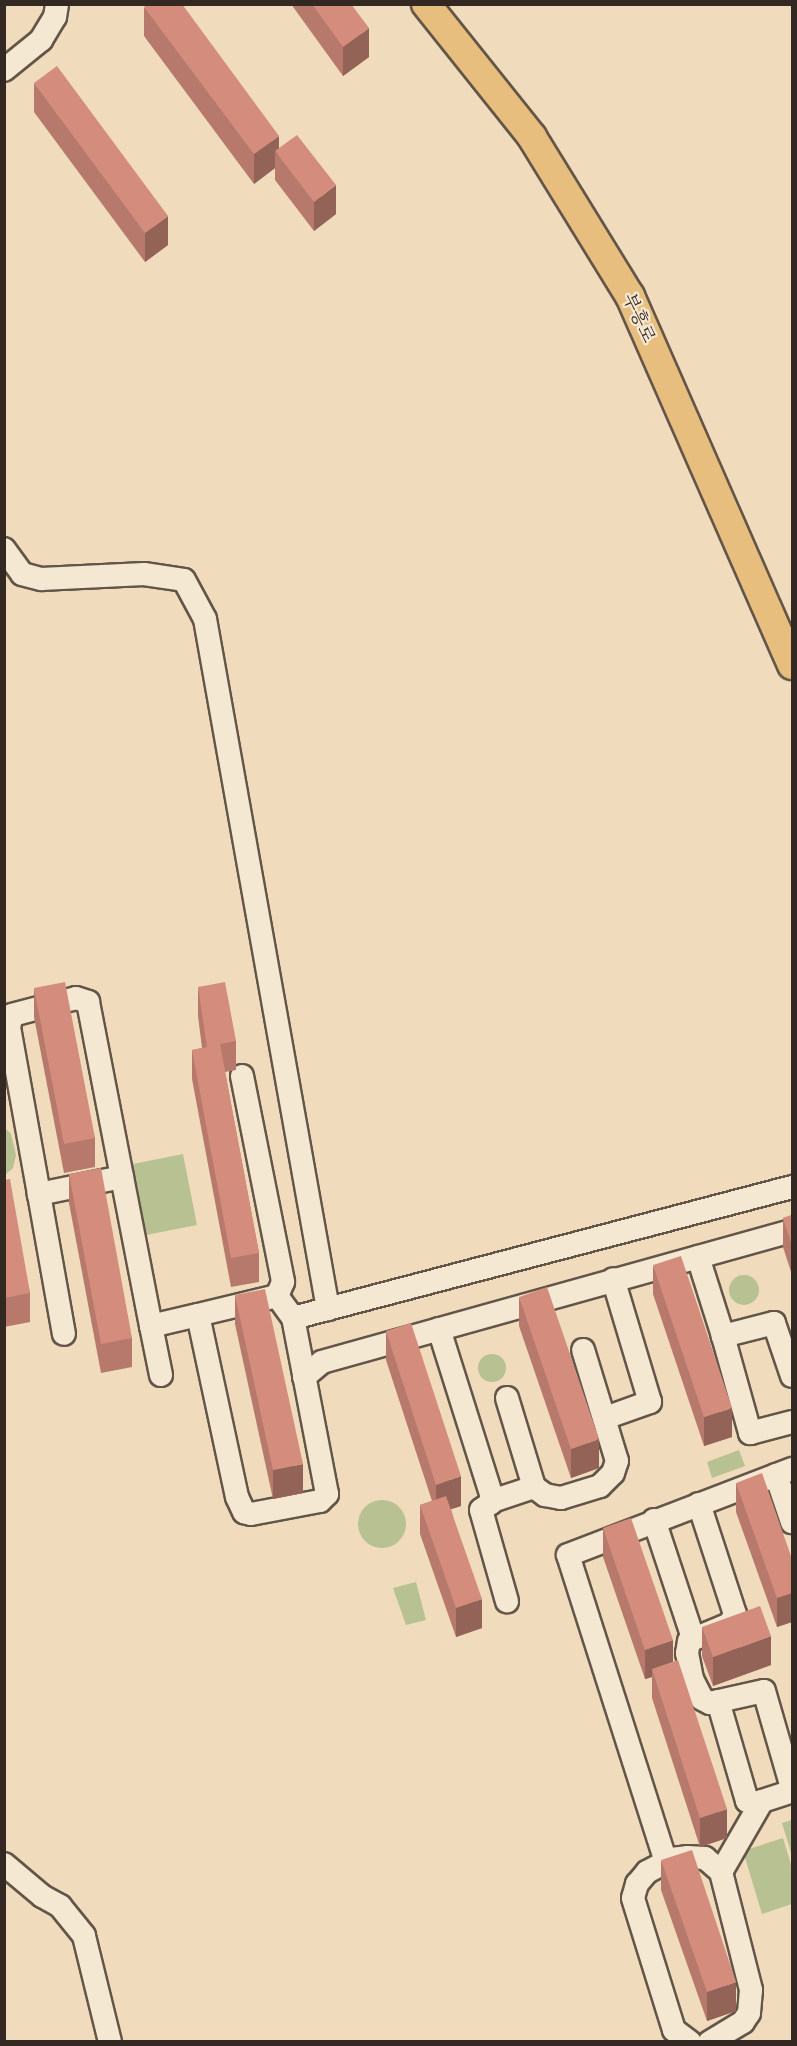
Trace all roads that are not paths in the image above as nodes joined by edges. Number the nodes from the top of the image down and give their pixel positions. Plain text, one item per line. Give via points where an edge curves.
1 (57, 4) edge
2 (426, 4) edge
3 (4, 70) edge
4 (4, 549) edge
5 (792, 665) edge
6 (242, 1076) dead end
7 (122, 1177) junction
8 (792, 1187) edge
9 (39, 1194) junction
10 (792, 1231) edge
11 (698, 1257) junction
12 (613, 1279) junction
13 (277, 1296) junction
14 (328, 1309) junction
15 (198, 1315) junction
16 (293, 1317) junction
17 (151, 1326) junction
18 (439, 1329) junction
19 (64, 1334) dead end
20 (723, 1336) junction
21 (583, 1350) dead end
22 (161, 1375) dead end
23 (792, 1376) edge
24 (304, 1377) junction
25 (507, 1398) dead end
26 (604, 1418) junction
27 (792, 1422) edge
28 (784, 1472) edge
29 (534, 1487) junction
30 (492, 1501) junction
31 (699, 1504) junction
32 (654, 1520) junction
33 (792, 1522) edge
34 (507, 1601) dead end
35 (693, 1638) junction
36 (718, 1701) junction
37 (792, 1790) edge
38 (762, 1801) junction
39 (666, 1862) junction
40 (4, 1864) edge
41 (721, 1872) junction
42 (110, 2042) edge
43 (690, 2042) edge
44 (710, 2042) edge

1 - 3 street via 55,17 41,40
2 - 5 main road, 부흥로 via 532,137 630,296
4 - 14 street via 22,574 41,579 144,573 184,580 205,619
6 - 13 street via 283,1282
7 - 9 street
7 - 9 street via 90,1006 84,998 76,998 17,1012 9,1022
7 - 17 street
8 - 14 street
9 - 19 street
10 - 11 street
11 - 12 street
11 - 20 street
12 - 18 street
12 - 26 street via 650,1398 645,1406
13 - 15 street
13 - 16 street
14 - 16 street
15 - 17 street
15 - 24 street via 237,1497 244,1512 257,1513 326,1497
16 - 24 street
17 - 22 street
18 - 24 street via 322,1362
18 - 30 street
20 - 23 street via 774,1323
20 - 27 street via 750,1432 757,1434
21 - 26 street
25 - 29 street
26 - 29 street via 617,1461 607,1480 561,1498 545,1495
28 - 31 street
28 - 33 street
29 - 30 street
30 - 34 street via 481,1510
31 - 32 street
31 - 35 street via 735,1614 730,1624
32 - 35 street
32 - 39 street via 570,1551 567,1559
35 - 36 street via 687,1653 692,1679 702,1699
36 - 37 street via 764,1691
36 - 38 street via 747,1801
37 - 38 street
38 - 41 street
39 - 41 street via 705,1858
39 - 43 street via 647,1872 637,1884 633,1898 674,2030
40 - 42 street via 60,1906 84,1936
41 - 44 street via 751,1990 743,2022

